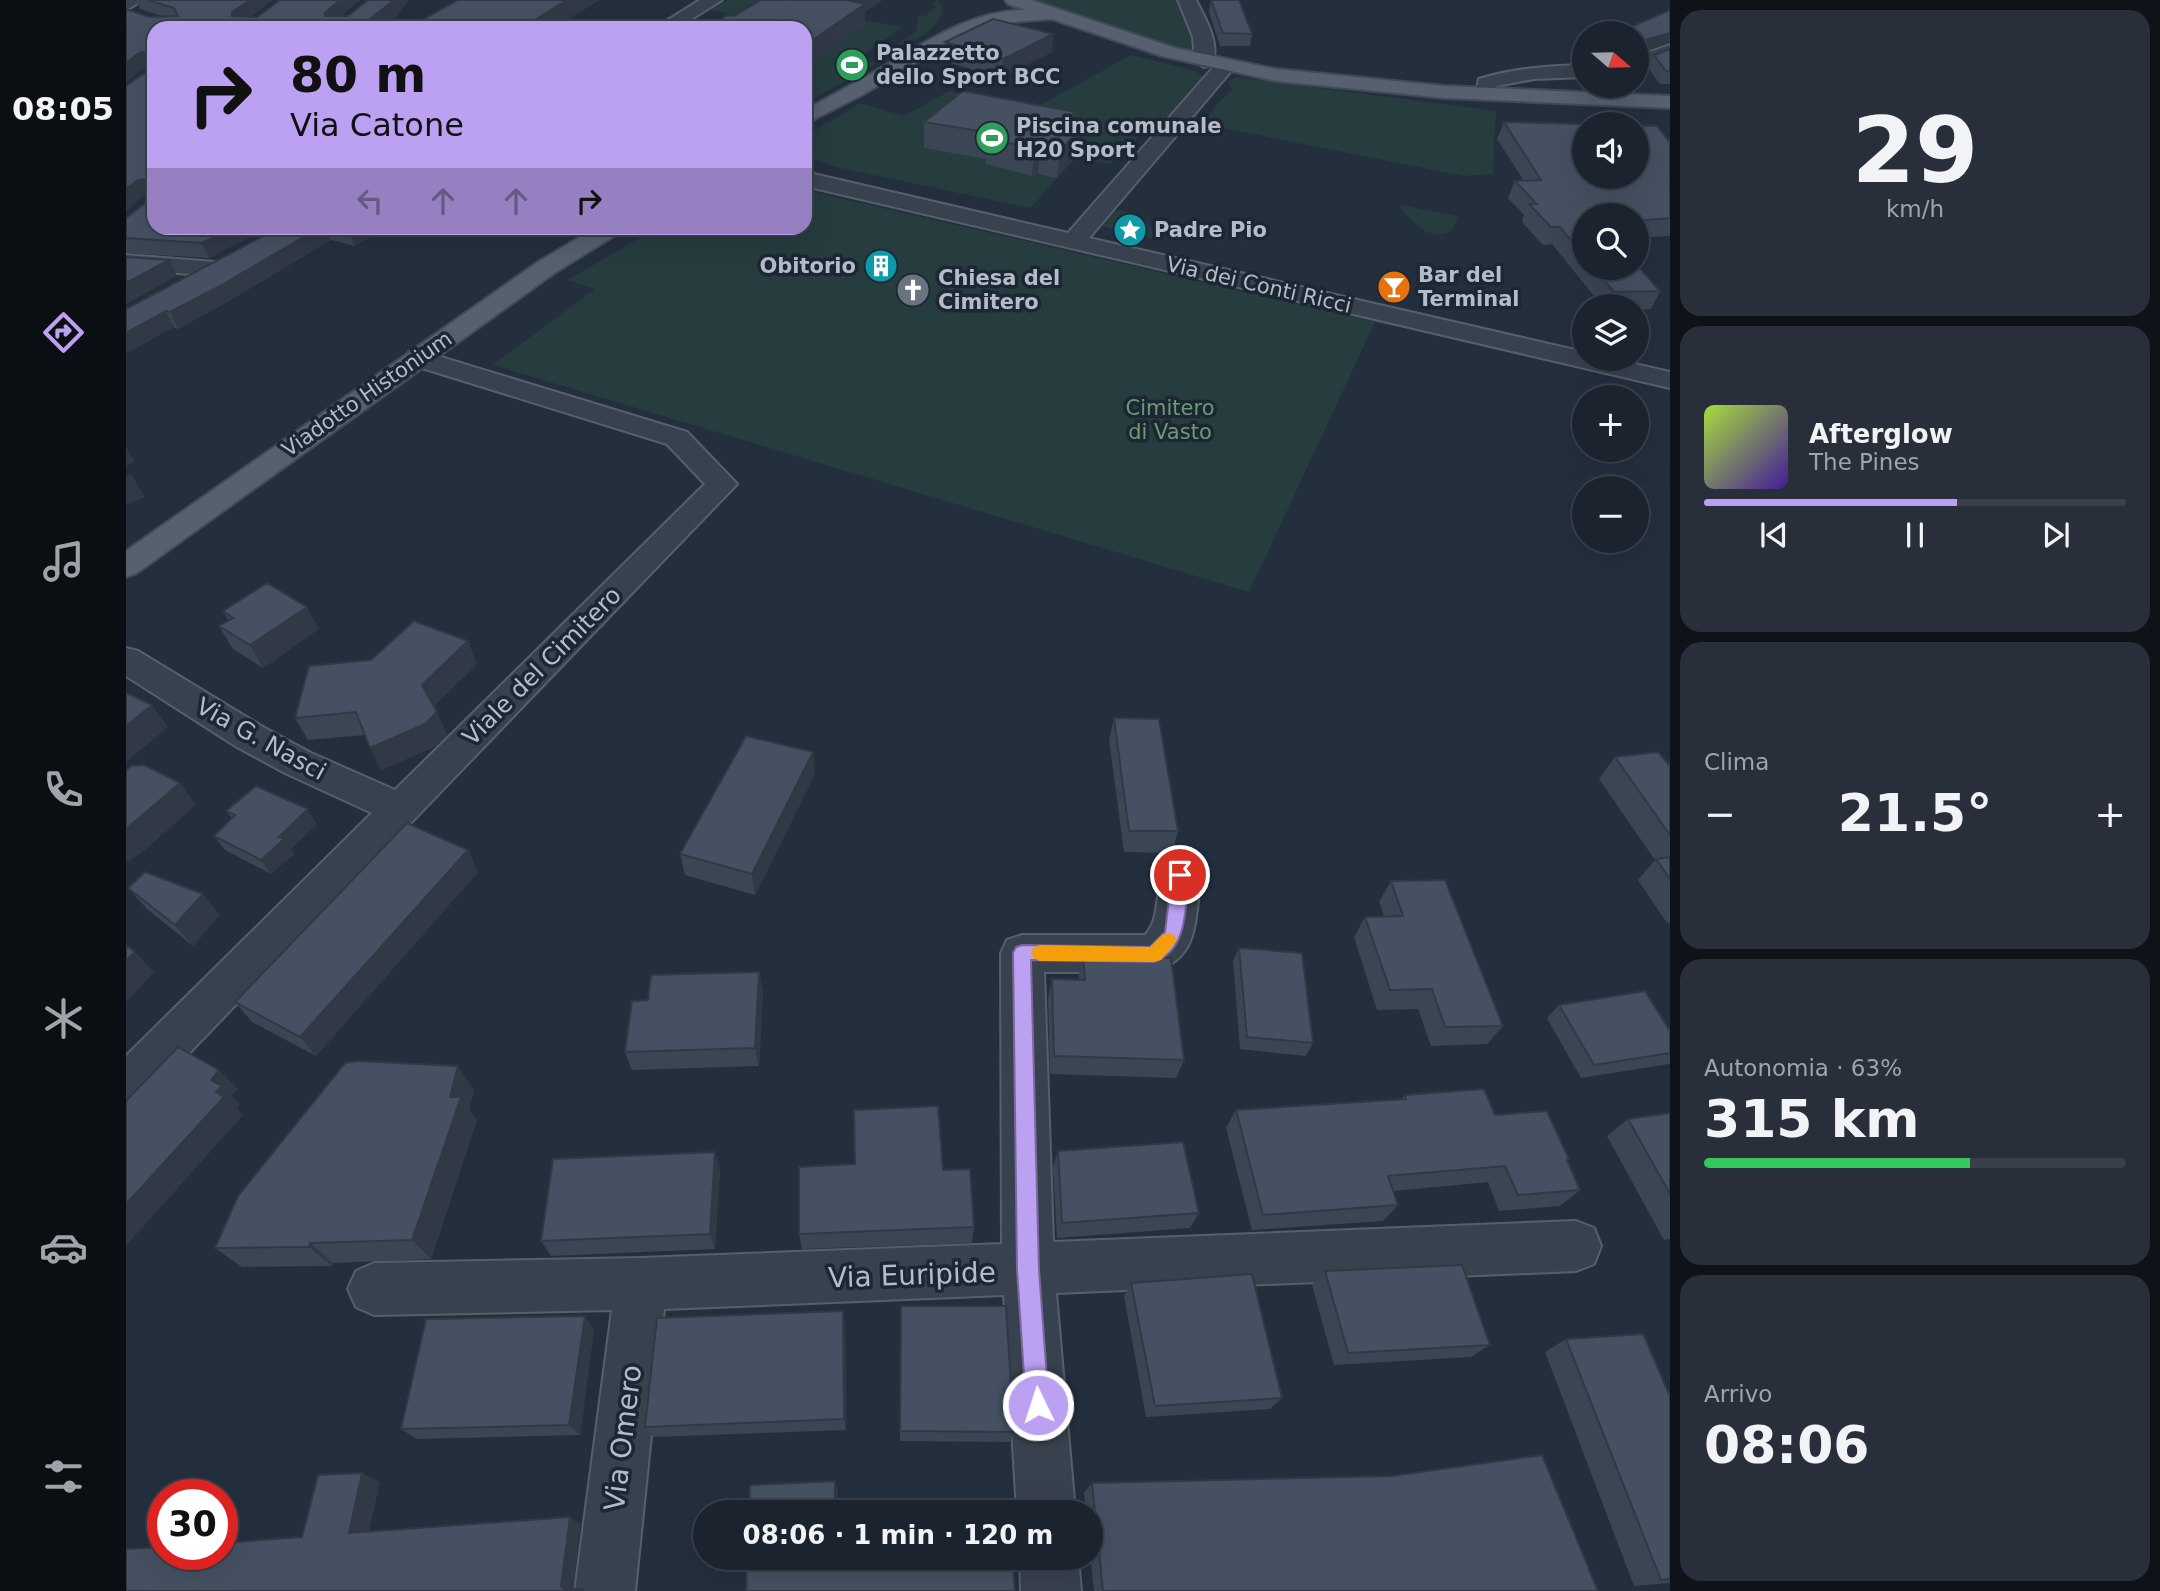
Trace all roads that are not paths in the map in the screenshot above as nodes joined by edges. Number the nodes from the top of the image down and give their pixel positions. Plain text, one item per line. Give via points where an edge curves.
1 (134, 0) edge
2 (713, 0) edge
3 (1014, 0) edge
4 (1187, 0) edge
5 (130, 12) edge
6 (992, 18) junction
7 (676, 21) edge
8 (1088, 25) junction
9 (956, 26) junction
10 (1670, 51) edge
11 (1649, 58) edge
12 (1204, 61) junction
13 (1225, 66) junction
14 (1572, 71) edge
15 (1486, 93) junction
16 (1670, 102) edge
17 (812, 114) edge
18 (812, 180) edge
19 (600, 235) edge
20 (1074, 242) junction
21 (126, 262) edge
22 (172, 292) edge
23 (418, 358) junction
24 (1670, 380) edge
25 (126, 566) edge
26 (126, 660) edge
27 (400, 809) junction
28 (1180, 875) dead end
29 (126, 1087) edge
30 (1576, 1246) dead end
31 (1028, 1270) junction
32 (642, 1284) junction
33 (373, 1289) dead end
34 (1045, 1500) edge
35 (1050, 1570) edge
36 (605, 1591) edge
37 (1051, 1591) edge

1 - 5 street
2 - 7 street
3 - 6 main road
3 - 8 main road
3 - 9 main road via 990,5
4 - 12 street via 1200,27
6 - 8 main road via 1040,15
6 - 9 main road
8 - 12 main road
9 - 17 main road
10 - 11 street
12 - 13 main road
13 - 15 main road via 1348,85
13 - 20 street
14 - 15 street via 1495,79 1486,83
15 - 16 main road
18 - 20 street, Via dei Conti Ricci
19 - 23 main road, Viadotto Histonium
20 - 24 street, Via dei Conti Ricci
21 - 22 street via 226,263
23 - 25 main road, Viadotto Histonium
23 - 27 street, Viale del Cimitero via 677,438 722,484
26 - 27 street, Via G. Nasci via 262,744
27 - 29 street, Viale del Cimitero
28 - 31 street via 1173,935 1154,954 1022,953
30 - 31 street, Via Euripide
31 - 32 street, Via Euripide
31 - 34 street
32 - 33 street, Via Euripide
32 - 36 street, Via Omero
35 - 37 street

